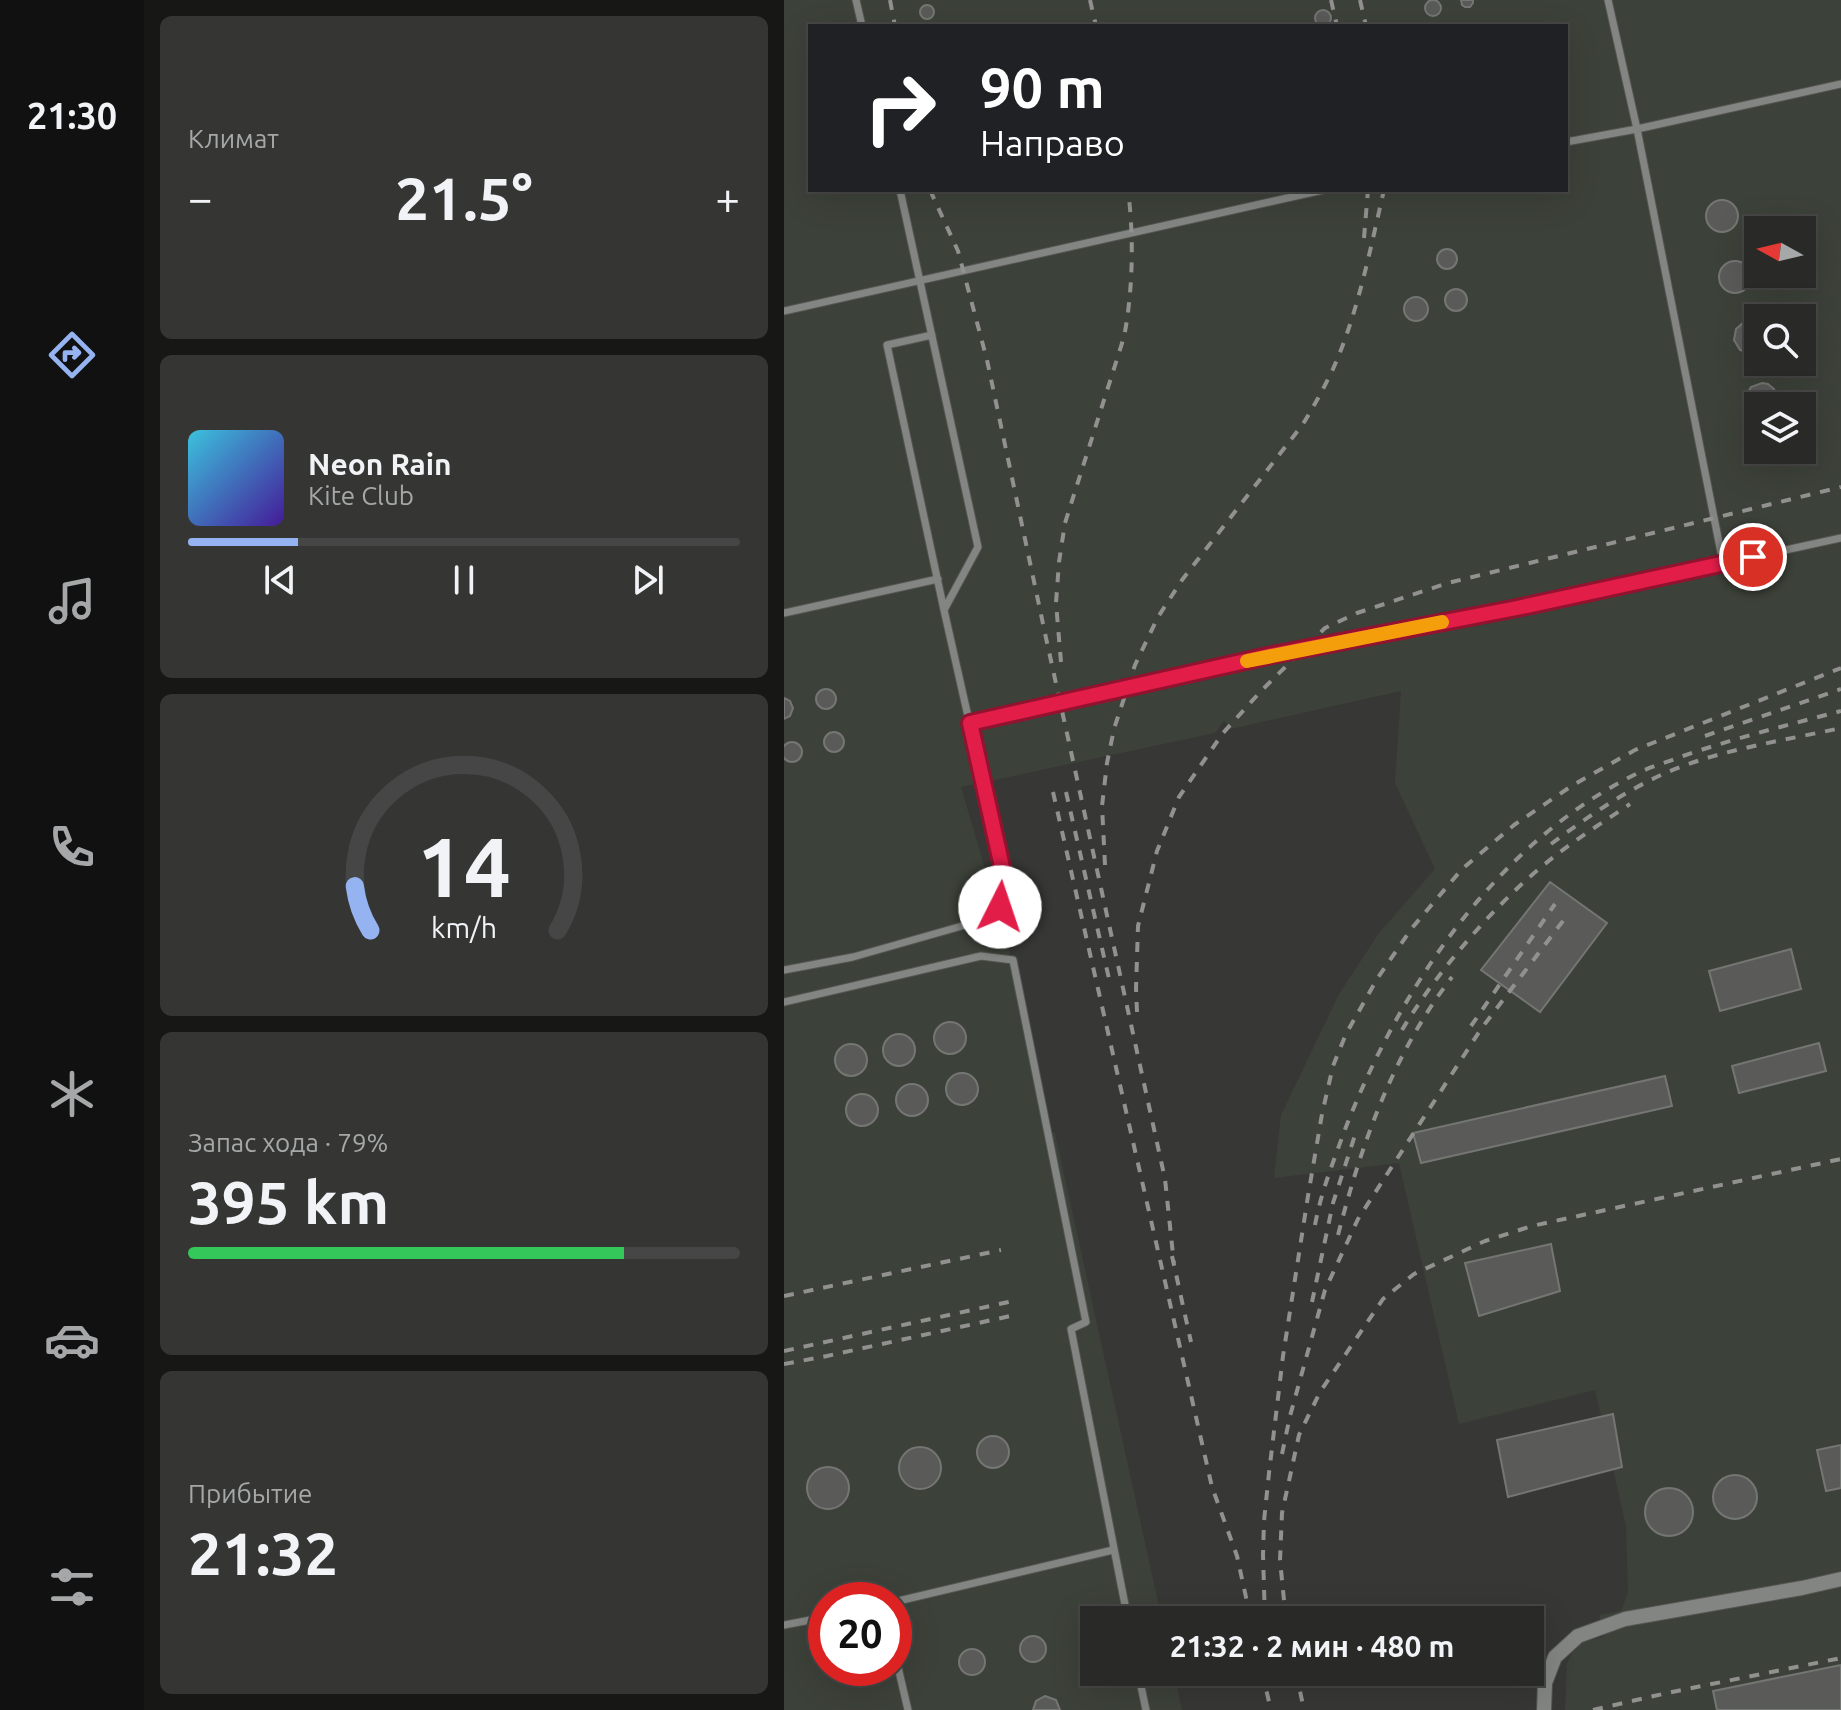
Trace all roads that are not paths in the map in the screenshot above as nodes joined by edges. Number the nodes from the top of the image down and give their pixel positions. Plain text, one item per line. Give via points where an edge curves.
1 (856, 0) edge
2 (1608, 0) edge
3 (862, 24) edge
4 (1841, 84) edge
5 (1637, 129) junction
6 (1568, 142) edge
7 (900, 192) edge
8 (1314, 192) edge
9 (921, 281) junction
10 (784, 311) edge
11 (932, 335) junction
12 (1841, 538) edge
13 (1723, 563) junction
14 (938, 579) junction
15 (944, 610) junction
16 (784, 613) edge
17 (970, 723) junction
18 (784, 970) edge
19 (784, 1002) edge
20 (1113, 1550) junction
21 (1841, 1579) edge
22 (912, 1598) edge
23 (1125, 1606) edge
24 (808, 1620) edge
25 (784, 1625) edge
26 (902, 1686) edge
27 (1141, 1686) edge
28 (908, 1710) edge
29 (1146, 1710) edge
30 (1544, 1710) edge

1 - 3 lane
2 - 5 lane
4 - 5 lane
5 - 6 lane
5 - 13 lane
7 - 9 lane
8 - 9 lane
9 - 10 lane
9 - 11 lane
11 - 14 lane via 887,345
11 - 15 lane via 978,547
12 - 13 lane
13 - 17 lane
14 - 15 lane
14 - 16 lane
15 - 17 lane
17 - 18 lane via 1004,876 1000,907 969,924 853,957
19 - 20 lane via 981,956 1013,960 1086,1322 1071,1329
20 - 22 lane
20 - 23 lane
21 - 30 street via 1625,1619 1578,1636 1555,1657 1545,1683
24 - 25 lane
26 - 28 lane
27 - 29 lane

